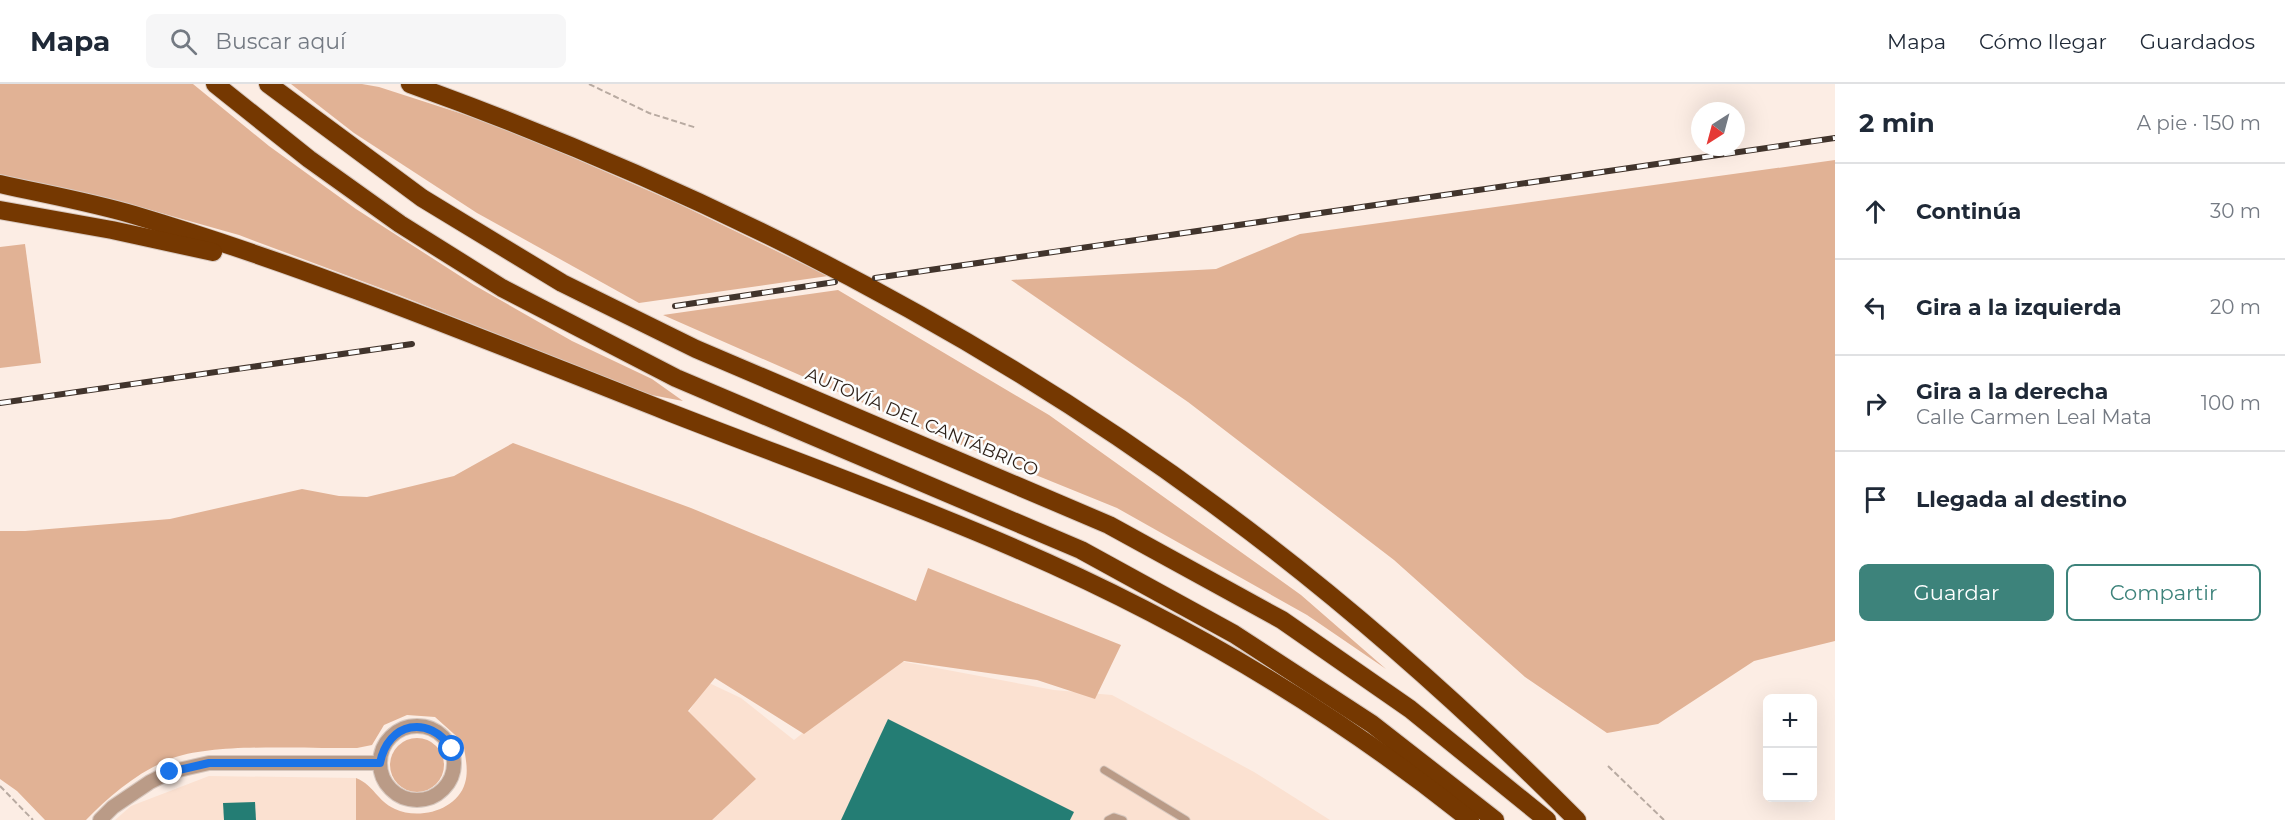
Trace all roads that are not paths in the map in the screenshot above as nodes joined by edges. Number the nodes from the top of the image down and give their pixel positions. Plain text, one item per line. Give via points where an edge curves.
1 (216, 84) edge
2 (268, 84) edge
3 (410, 84) edge
4 (0, 184) edge
5 (0, 210) edge
6 (287, 266) junction
7 (380, 763) junction
8 (1104, 770) dead end
9 (100, 820) edge
10 (1108, 820) edge
11 (1123, 820) edge
12 (1186, 820) edge
13 (1470, 820) edge
14 (1495, 820) edge
15 (1547, 820) edge
16 (1577, 820) edge

1 - 14 highway via 309,159 391,218 502,288 676,378 1081,550 1234,633 1372,724
2 - 15 highway, AUTOVÍA DEL CANTÁBRICO via 422,198 562,283 696,349 1109,525 1282,620 1410,709
3 - 16 highway via 588,152 697,201 805,252 964,340 1225,512 1371,629 1495,739
4 - 6 highway via 132,214
5 - 6 highway
6 - 13 highway via 451,326 1013,547 1159,617 1299,697
7 - 7 street via 387,785 406,799 418,800 440,792 453,773 454,761 445,738 423,726 410,727 389,739
7 - 9 street via 209,763 170,772 150,782
8 - 12 lane
10 - 11 lane

